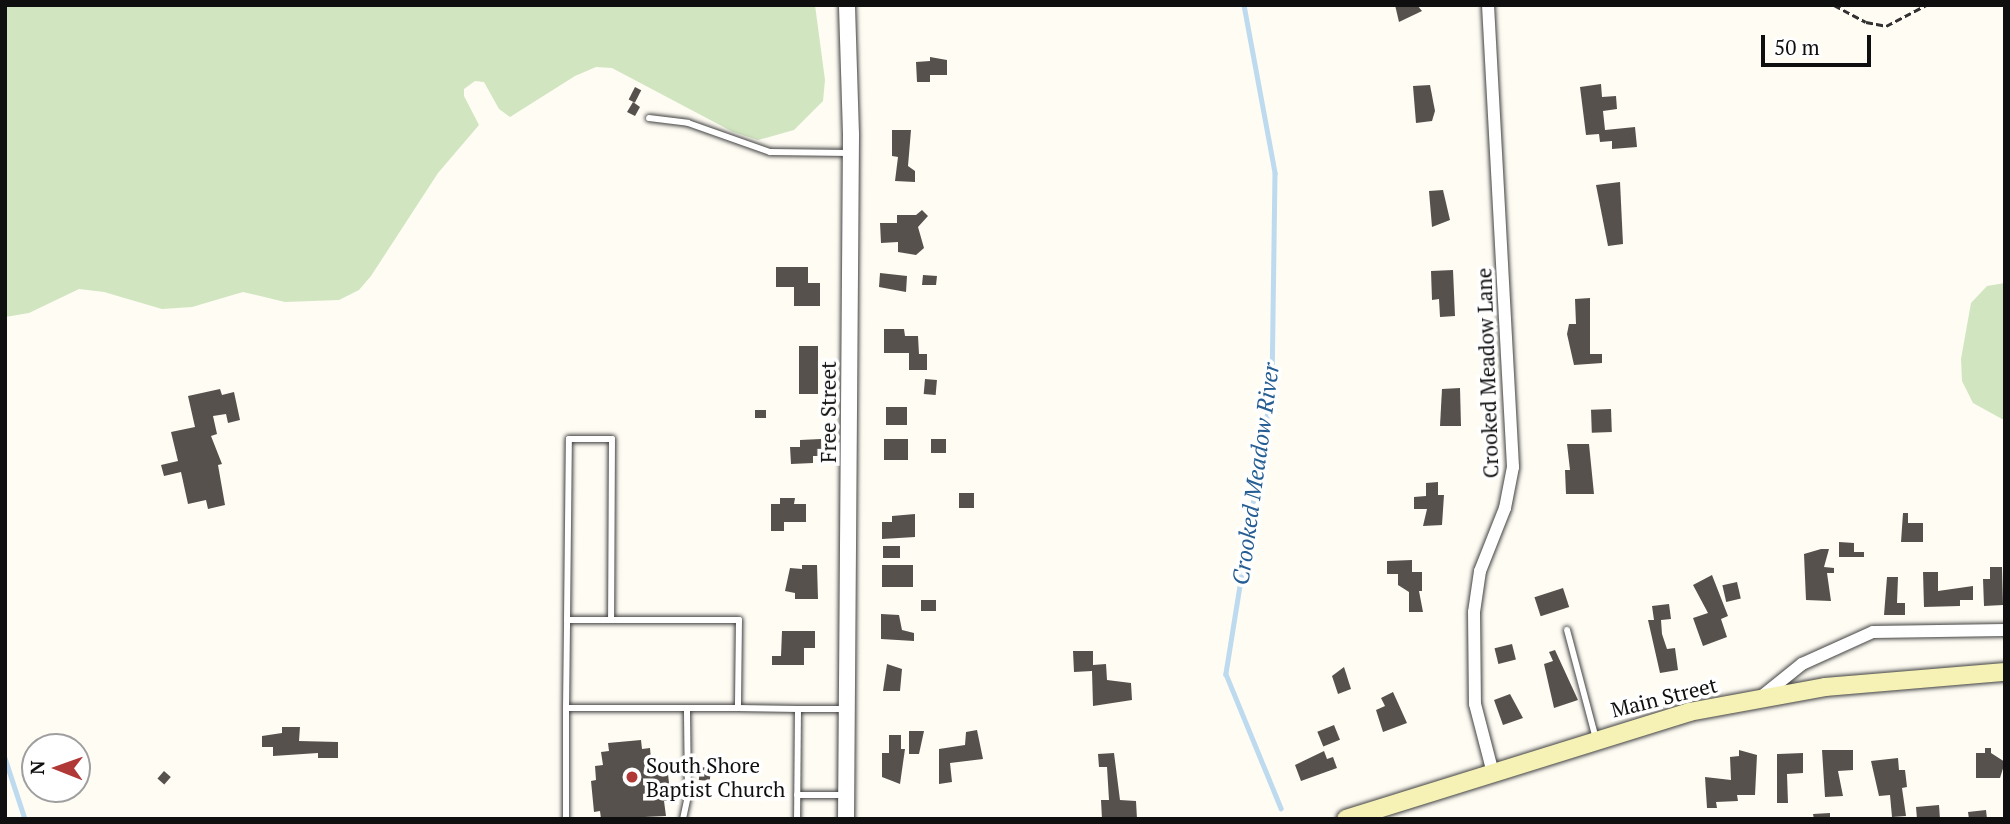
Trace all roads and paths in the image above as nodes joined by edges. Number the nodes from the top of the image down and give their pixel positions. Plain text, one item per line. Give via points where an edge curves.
1 (847, 5) edge
2 (1488, 5) edge
3 (1834, 5) edge
4 (1926, 5) edge
5 (649, 118) dead end
6 (851, 153) junction
7 (567, 620) junction
8 (611, 620) junction
9 (2005, 629) edge
10 (1567, 630) dead end
11 (2005, 672) edge
12 (1761, 698) junction
13 (566, 708) junction
14 (688, 708) junction
15 (738, 708) junction
16 (798, 709) junction
17 (846, 709) junction
18 (1596, 739) junction
19 (1493, 773) junction
20 (797, 795) junction
21 (846, 795) junction
22 (566, 819) edge
23 (683, 819) edge
24 (797, 819) edge
25 (846, 819) edge
26 (1346, 819) edge

1 - 6 street, Free Street
2 - 19 street, Crooked Meadow Lane via 1513,467 1511,488 1487,548 1475,603 1475,704
3 - 4 path via 1866,22 1886,26
5 - 6 lane via 688,124 770,152
6 - 17 street, Free Street
7 - 8 lane
7 - 8 lane via 569,439 612,439
7 - 13 lane
8 - 15 lane via 739,620
9 - 12 street via 1873,632 1802,664
10 - 18 lane
11 - 12 main road, Main Street via 1890,679
12 - 18 main road, Main Street
13 - 14 lane
13 - 22 lane
14 - 15 lane
14 - 23 lane via 688,795
15 - 16 lane
16 - 17 lane
16 - 20 lane
17 - 21 street, Free Street
18 - 19 main road, Main Street
19 - 26 main road, Main Street
20 - 21 lane
20 - 24 lane
21 - 25 street, Free Street

